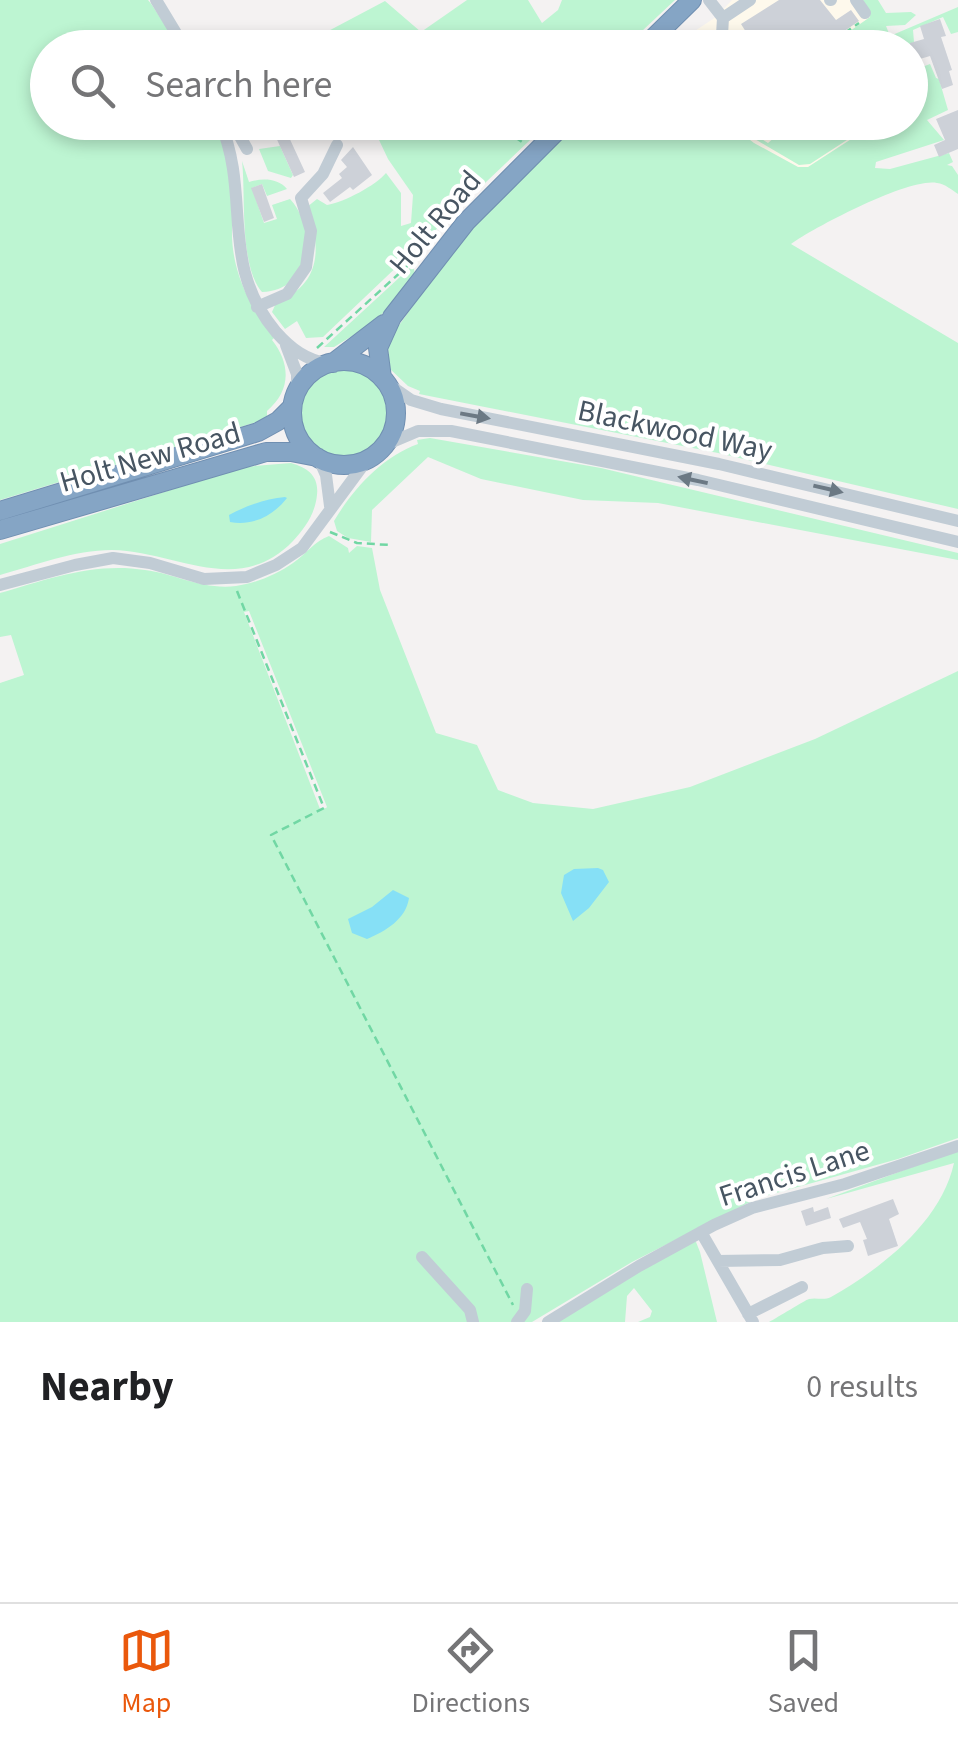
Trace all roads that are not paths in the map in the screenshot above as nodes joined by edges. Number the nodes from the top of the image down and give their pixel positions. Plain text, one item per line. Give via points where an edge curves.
1 (156, 0) edge
2 (692, 0) edge
3 (709, 0) edge
4 (750, 0) edge
5 (856, 0) edge
6 (723, 18) junction
7 (863, 18) road end
8 (174, 30) edge
9 (661, 30) edge
10 (722, 30) edge
11 (225, 140) edge
12 (242, 140) edge
13 (547, 140) edge
14 (337, 146) dead end
15 (247, 150) dead end
16 (257, 307) junction
17 (392, 317) junction
18 (285, 343) junction
19 (331, 363) junction
20 (384, 380) junction
21 (294, 399) junction
22 (385, 445) junction
23 (318, 458) junction
24 (367, 460) junction
25 (330, 506) junction
26 (0, 510) edge
27 (958, 521) edge
28 (0, 530) edge
29 (958, 542) edge
30 (0, 585) edge
31 (958, 1146) edge
32 (701, 1232) junction
33 (848, 1246) dead end
34 (422, 1257) dead end
35 (718, 1261) junction
36 (802, 1287) dead end
37 (527, 1289) dead end
38 (751, 1318) edge
39 (519, 1320) edge
40 (473, 1322) edge
41 (548, 1322) edge

1 - 8 street
2 - 9 highway
3 - 6 street
4 - 6 street
5 - 7 street
6 - 10 street
11 - 16 street via 236,180 241,263
12 - 15 street
13 - 17 highway, Holt Road via 466,222
14 - 16 street via 300,198 311,231 306,267 287,294
16 - 18 street
17 - 19 highway, Holt Road
17 - 20 highway, Holt Road via 378,348
18 - 19 street via 304,357
18 - 21 street via 294,363
19 - 20 highway via 355,363
19 - 21 highway via 306,378
20 - 22 highway via 396,417
20 -> 27 street, Blackwood Way via 411,400 440,409 720,464
21 - 23 highway via 297,436
21 - 26 highway, Holt New Road via 278,421 258,432
22 - 24 highway
29 -> 22 street, Blackwood Way via 451,431 418,431
23 - 24 highway via 338,465
23 - 25 street
23 - 28 highway, Holt New Road via 252,455
24 - 25 street
25 - 30 street via 288,558 233,580 113,558
31 - 32 street, Francis Lane via 752,1208
32 - 35 street
32 - 41 street, Francis Lane
33 - 35 street via 780,1260
34 - 40 street via 470,1310
35 - 38 street
36 - 38 street
37 - 39 street

